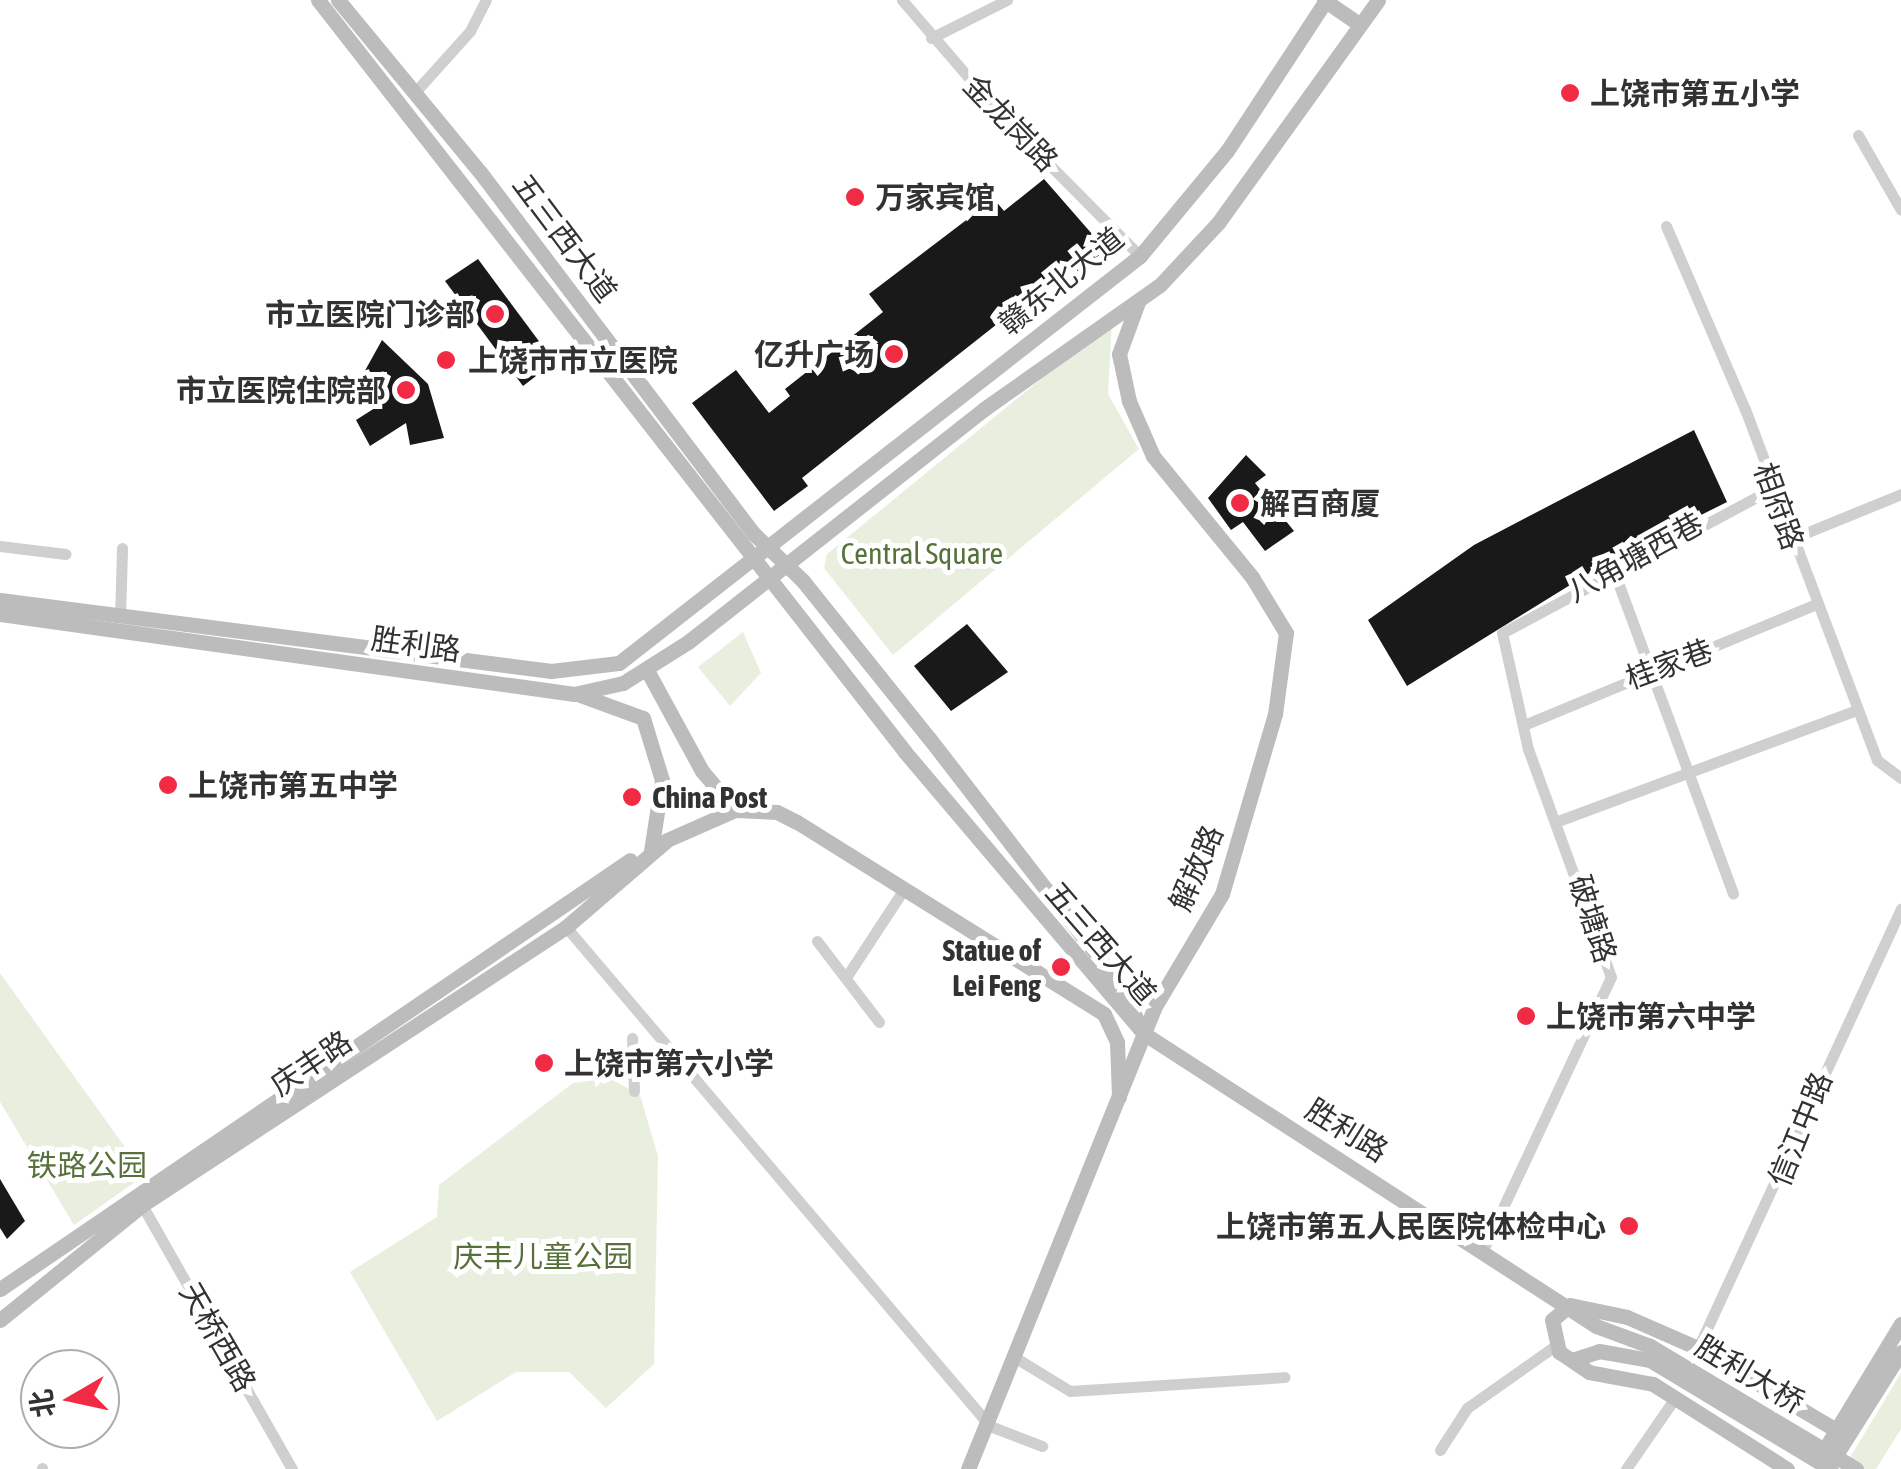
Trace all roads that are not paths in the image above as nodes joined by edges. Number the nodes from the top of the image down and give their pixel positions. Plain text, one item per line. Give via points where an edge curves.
1 (318, 0) edge
2 (338, 0) edge
3 (486, 0) edge
4 (902, 0) edge
5 (1007, 0) edge
6 (1325, 0) edge
7 (1378, 0) edge
8 (1359, 24) junction
9 (931, 38) junction
10 (416, 90) junction
11 (1858, 135) dead end
12 (1901, 210) edge
13 (1666, 226) dead end
14 (1140, 256) junction
15 (1138, 300) junction
16 (1772, 489) junction
17 (1901, 494) edge
18 (1790, 539) junction
19 (0, 546) edge
20 (122, 548) dead end
21 (770, 549) junction
22 (66, 554) dead end
23 (756, 561) junction
24 (788, 567) junction
25 (1613, 569) junction
26 (771, 580) junction
27 (0, 600) edge
28 (1816, 604) junction
29 (0, 614) edge
30 (120, 618) junction
31 (1502, 632) joint
32 (648, 672) junction
33 (1650, 672) junction
34 (574, 694) junction
35 (1856, 710) junction
36 (1524, 726) junction
37 (1686, 771) junction
38 (1901, 778) edge
39 (735, 810) junction
40 (1558, 821) junction
41 (652, 847) junction
42 (904, 889) junction
43 (1733, 893) dead end
44 (1901, 910) edge
45 (566, 927) junction
46 (817, 941) dead end
47 (847, 976) junction
48 (879, 1022) dead end
49 (1143, 1033) junction
50 (632, 1038) dead end
51 (634, 1091) dead end
52 (1119, 1098) junction
53 (142, 1205) junction
54 (1484, 1248) junction
55 (1522, 1274) junction
56 (0, 1289) edge
57 (1570, 1305) junction
58 (0, 1320) edge
59 (1552, 1320) junction
60 (1901, 1324) edge
61 (1556, 1346) junction
62 (1698, 1348) junction
63 (1901, 1352) edge
64 (1016, 1358) junction
65 (1572, 1360) junction
66 (1285, 1377) dead end
67 (1675, 1398) junction
68 (1792, 1408) junction
69 (990, 1426) junction
70 (1836, 1430) junction
71 (1042, 1446) dead end
72 (1440, 1450) dead end
73 (1771, 1458) junction
74 (288, 1468) edge
75 (968, 1469) edge
76 (1626, 1469) edge
77 (1787, 1469) edge
78 (1813, 1469) edge
79 (1829, 1469) edge
80 (1856, 1469) edge

1 - 23 main road, 五三西大道
2 - 10 main road, 五三西大道
3 - 10 street via 470,31
4 - 9 street, 金龙岗路
5 - 9 street
6 - 8 main road
6 - 14 main road, 赣东北大道 via 1227,150
7 - 8 main road, 胜利路
8 - 15 main road, 胜利路 via 1218,222
9 - 14 street, 金龙岗路
10 - 21 main road, 五三西大道
11 - 12 street
13 - 16 street, 相府路
14 - 21 main road, 赣东北大道
15 - 24 main road, 胜利路 via 984,409
15 - 49 main road, 解放路 via 1120,354 1138,426 1286,633 1256,792 1222,894
16 - 18 street, 相府路
16 - 25 street, 八角塘西巷
17 - 18 street
18 - 28 street, 相府路
19 - 22 street
20 - 30 street
21 - 23 main road, 胜利路
21 - 24 main road, 五三西大道
23 - 26 main road, 五三西大道
23 - 30 main road, 胜利路 via 640,650 591,671 394,656
24 - 26 main road, 胜利路
24 - 49 main road, 五三西大道 via 1121,986
25 - 31 street, 八角塘西巷
25 - 33 street
26 - 32 main road, 胜利路
26 - 49 main road, 五三西大道
27 - 30 main road, 胜利路
28 - 33 street, 桂家巷
28 - 35 street, 相府路
29 - 34 main road, 胜利路
31 - 36 street, 破塘路
32 - 34 main road, 胜利路
32 - 39 main road via 699,766
33 - 36 street, 桂家巷
33 - 37 street
34 - 41 main road via 643,718 662,780
35 - 37 street
35 - 38 street, 相府路 via 1876,760
36 - 40 street, 破塘路
37 - 40 street
37 - 43 street
39 - 41 main road
39 - 42 main road via 777,812
40 - 54 street, 破塘路 via 1612,977
41 - 45 main road, 庆丰路
41 - 56 main road
42 - 47 street
42 - 52 main road via 1104,1014 1117,1042
44 - 62 street, 信江中路
45 - 53 main road, 庆丰路
45 - 69 street
46 - 47 street
47 - 48 street
49 - 52 main road, 解放路
49 - 54 main road, 胜利路
50 - 51 street
52 - 64 main road, 解放路
53 - 58 main road, 庆丰路
53 - 74 street, 天桥西路
54 - 55 main road, 胜利路
55 - 57 main road, 胜利路
55 - 59 main road
57 - 59 main road
57 - 62 main road via 1627,1316
57 - 80 main road, 胜利大桥
59 - 61 main road
60 - 70 main road
61 - 65 main road
61 - 72 street via 1467,1408
62 - 68 main road
63 - 79 main road
64 - 66 street via 1070,1391
64 - 69 main road, 解放路
65 - 67 main road via 1589,1372 1652,1384
65 - 79 main road, 胜利大桥 via 1613,1351 1650,1360
67 - 73 main road
67 - 76 street
68 - 70 main road
68 - 73 main road via 1797,1432 1784,1453
69 - 71 street
69 - 75 main road, 解放路
70 - 78 main road
73 - 77 main road

